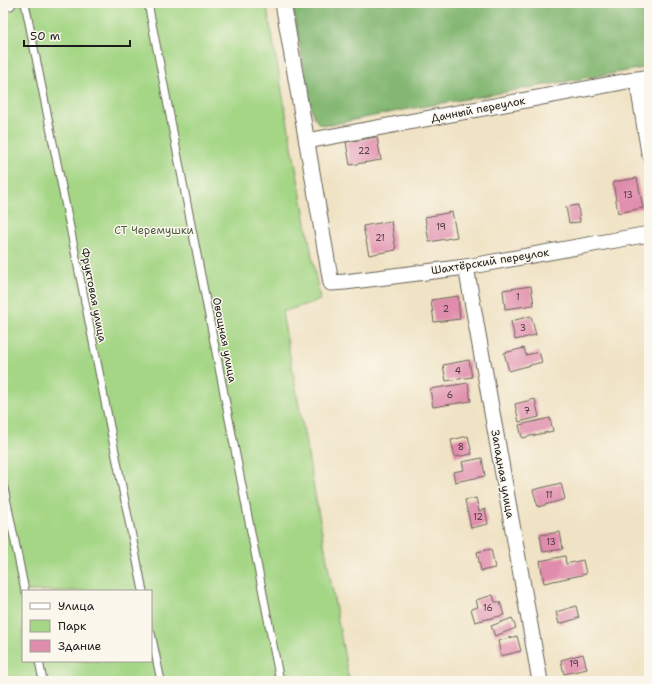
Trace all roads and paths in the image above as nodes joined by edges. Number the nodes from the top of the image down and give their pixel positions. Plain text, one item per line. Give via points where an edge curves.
1 (8, 3) edge
2 (25, 3) edge
3 (148, 3) edge
4 (283, 3) edge
5 (3, 4) edge
6 (643, 78) edge
7 (307, 141) junction
8 (649, 153) edge
9 (649, 234) edge
10 (466, 266) junction
11 (3, 483) edge
12 (25, 590) edge
13 (142, 590) edge
14 (152, 638) edge
15 (39, 662) edge
16 (43, 681) edge
17 (161, 681) edge
18 (280, 681) edge
19 (540, 681) edge

1 - 5 street
2 - 13 lane, Фруктовая улица
3 - 18 lane, Овощная улица
4 - 7 street
6 - 7 street, Дачный переулок
6 - 8 street
7 - 10 street, Шахтёрский переулок via 331,283
9 - 10 street, Шахтёрский переулок
10 - 19 street, Западная улица
11 - 12 lane
14 - 17 lane
15 - 16 lane

